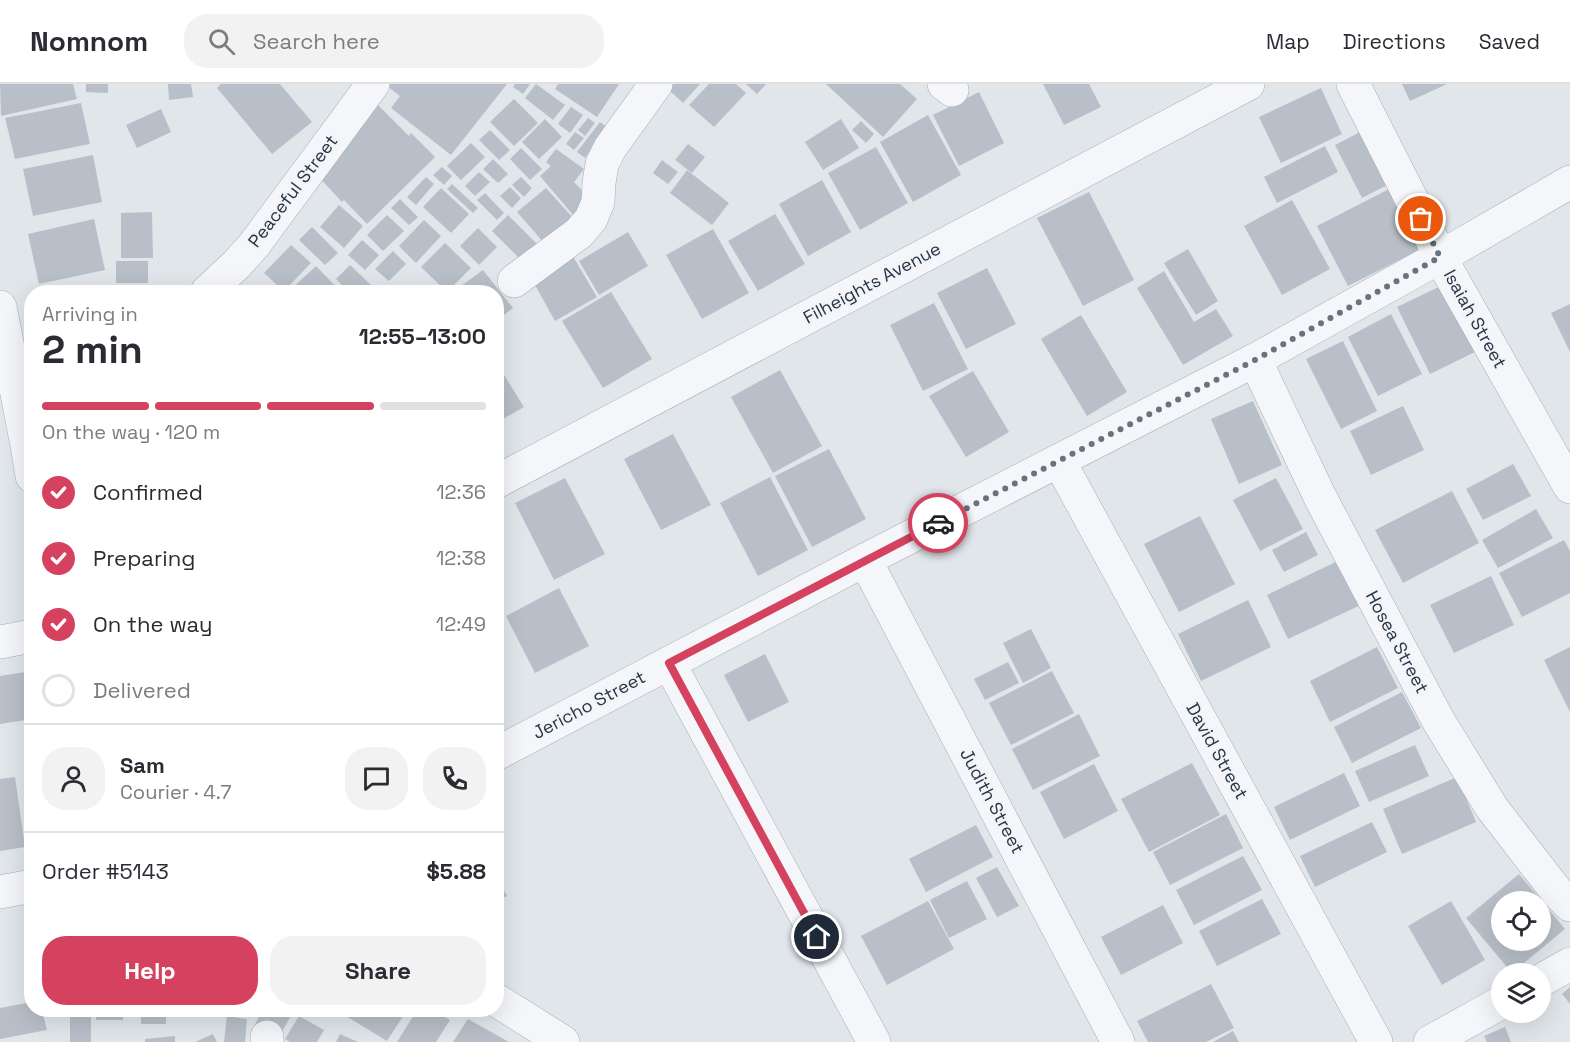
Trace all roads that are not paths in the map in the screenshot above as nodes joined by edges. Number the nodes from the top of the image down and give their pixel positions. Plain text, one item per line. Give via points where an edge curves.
1 (372, 84) edge
2 (656, 84) edge
3 (1248, 84) edge
4 (1353, 84) edge
5 (1570, 182) edge
6 (1440, 257) junction
7 (514, 281) dead end
8 (215, 285) edge
9 (0, 307) edge
10 (1255, 360) junction
11 (24, 429) edge
12 (1059, 461) junction
13 (504, 478) edge
14 (1570, 487) edge
15 (865, 560) junction
16 (24, 638) edge
17 (0, 642) edge
18 (669, 663) junction
19 (504, 750) edge
20 (24, 888) edge
21 (0, 892) edge
22 (1570, 905) edge
23 (1570, 964) edge
24 (1551, 975) edge
25 (504, 1005) edge
26 (1491, 1008) edge
27 (563, 1042) edge
28 (874, 1042) edge
29 (1118, 1042) edge
30 (1376, 1042) edge
31 (1430, 1042) edge

1 - 8 street, Peaceful Street via 254,245
2 - 7 street via 610,148 591,219 579,233
3 - 13 street, Filheights Avenue
4 - 6 street, Isaiah Street
5 - 6 street, Jericho Street
6 - 10 street, Jericho Street
6 - 14 street, Isaiah Street
9 - 11 street
10 - 12 street, Jericho Street
10 - 22 street, Hosea Street via 1321,499 1438,720 1492,808
12 - 15 street, Jericho Street
12 - 30 street, David Street
15 - 18 street, Jericho Street
15 - 29 street, Judith Street
16 - 17 street
18 - 19 street, Jericho Street
18 - 28 street
20 - 21 street
23 - 24 street
25 - 27 street
26 - 31 street

